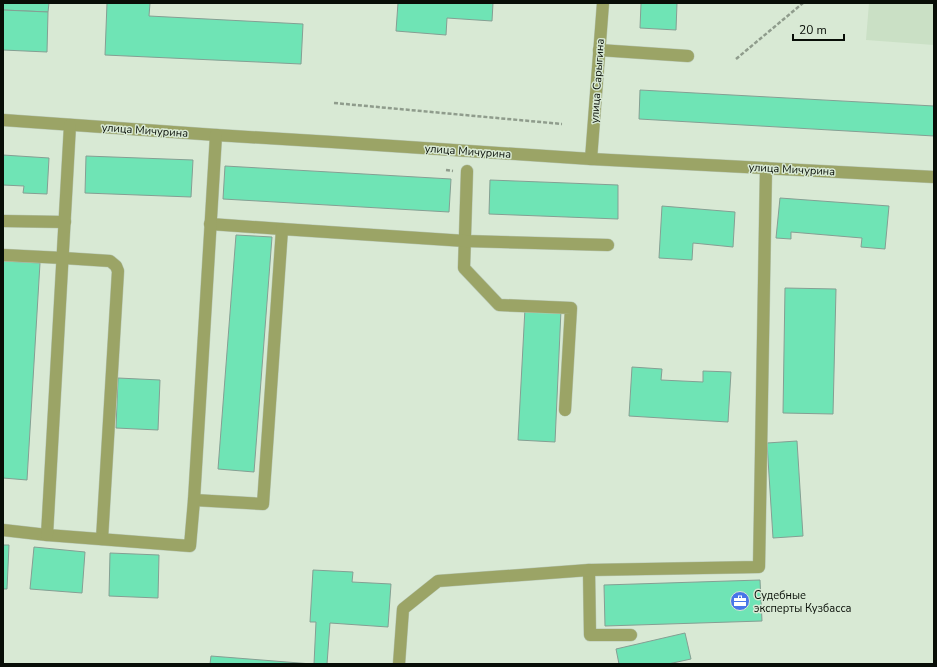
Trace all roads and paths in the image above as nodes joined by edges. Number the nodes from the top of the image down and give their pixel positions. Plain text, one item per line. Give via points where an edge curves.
1 (603, 3) edge
2 (803, 3) edge
3 (599, 50) junction
4 (688, 56) dead end
5 (736, 59) dead end
6 (334, 103) dead end
7 (3, 120) edge
8 (562, 124) dead end
9 (70, 125) junction
10 (216, 135) junction
11 (591, 159) junction
12 (766, 168) junction
13 (467, 172) dead end
14 (934, 177) edge
15 (3, 221) edge
16 (65, 222) junction
17 (210, 224) junction
18 (282, 229) junction
19 (465, 241) junction
20 (608, 245) dead end
21 (3, 255) edge
22 (63, 258) junction
23 (565, 410) dead end
24 (194, 500) junction
25 (3, 530) edge
26 (47, 535) junction
27 (102, 538) junction
28 (589, 570) junction
29 (631, 635) dead end
30 (399, 664) edge

1 - 3 street, улица Сарыгина
2 - 5 path
3 - 4 street
3 - 11 street, улица Сарыгина
6 - 8 path
7 - 9 street, улица Мичурина
9 - 10 street, улица Мичурина
9 - 16 street
10 - 11 street, улица Мичурина
10 - 17 street
11 - 12 street, улица Мичурина
12 - 14 street, улица Мичурина
12 - 28 street via 759,567
13 - 19 street
15 - 16 street
16 - 22 street
17 - 18 street
17 - 24 street
18 - 19 street
18 - 24 street via 263,504
19 - 20 street
19 - 23 street via 464,268 500,305 571,308
21 - 22 street
22 - 26 street
22 - 27 street via 110,262 118,271
24 - 27 street via 190,546
25 - 26 street
26 - 27 street
28 - 29 street via 590,635
28 - 30 street via 438,581 403,609

